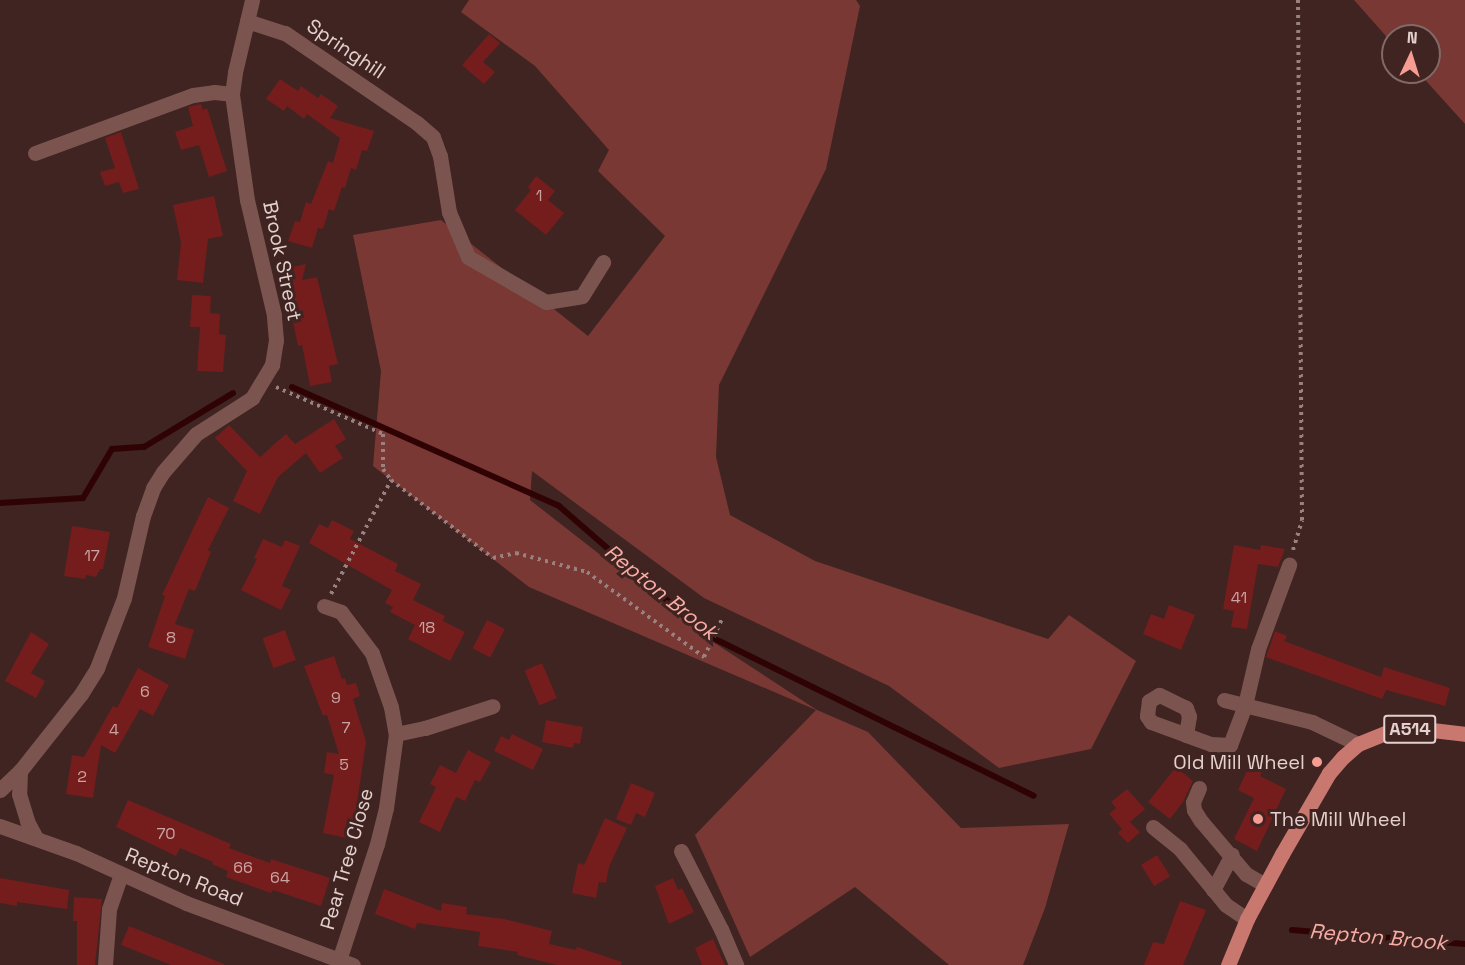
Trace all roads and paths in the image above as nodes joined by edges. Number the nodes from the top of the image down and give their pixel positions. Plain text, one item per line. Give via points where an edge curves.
1 (252, 0) edge
2 (1298, 0) edge
3 (247, 21) junction
4 (232, 94) junction
5 (35, 153) dead end
6 (603, 262) dead end
7 (264, 382) junction
8 (391, 480) junction
9 (1289, 565) joint
10 (324, 606) joint
11 (723, 617) dead end
12 (1224, 700) dead end
13 (1245, 705) junction
14 (493, 706) dead end
15 (396, 734) junction
16 (1465, 734) edge
17 (1186, 735) dead end
18 (1358, 744) junction
19 (20, 771) junction
20 (1199, 788) dead end
21 (0, 790) edge
22 (0, 826) edge
23 (1154, 827) dead end
24 (36, 838) junction
25 (681, 851) dead end
26 (1232, 855) junction
27 (121, 875) junction
28 (1265, 885) junction
29 (1213, 890) junction
30 (1247, 919) junction
31 (346, 962) edge
32 (105, 965) edge
33 (736, 965) edge
34 (1228, 965) edge

1 - 3 street, Brook Street
2 - 9 path via 1302,520
3 - 4 street, Brook Street
3 - 6 street, Springhill via 285,33 433,137 449,212 468,257 546,302 582,296
4 - 5 street via 193,94
4 - 7 street, Brook Street via 247,200 274,315 276,340 272,365
7 - 8 path via 383,434 383,469
7 - 19 street, Brook Street via 252,398 196,434 163,472 143,516 124,598 96,668 81,694
8 - 10 path
8 - 11 path via 493,558 516,553 587,573 704,657
9 - 13 street via 1258,649
10 - 15 street, Pear Tree Close via 341,612 372,653 389,697
12 - 13 street
13 - 17 street via 1230,745 1219,746
13 - 18 street via 1312,722
14 - 15 street
15 - 31 street, Pear Tree Close via 387,799
16 - 18 main road, A514 via 1415,728 1374,735
18 - 28 main road, A514 via 1329,773
19 - 21 street, Brook Street
19 - 24 street via 19,794
20 - 26 street via 1194,810
22 - 24 street, Repton Road
23 - 29 street via 1180,849
24 - 27 street, Repton Road
25 - 33 street
26 - 28 street via 1246,874
26 - 29 street
27 - 31 street, Repton Road
27 - 32 street via 109,909
28 - 30 main road, A514
29 - 30 street
30 - 34 main road, A514

